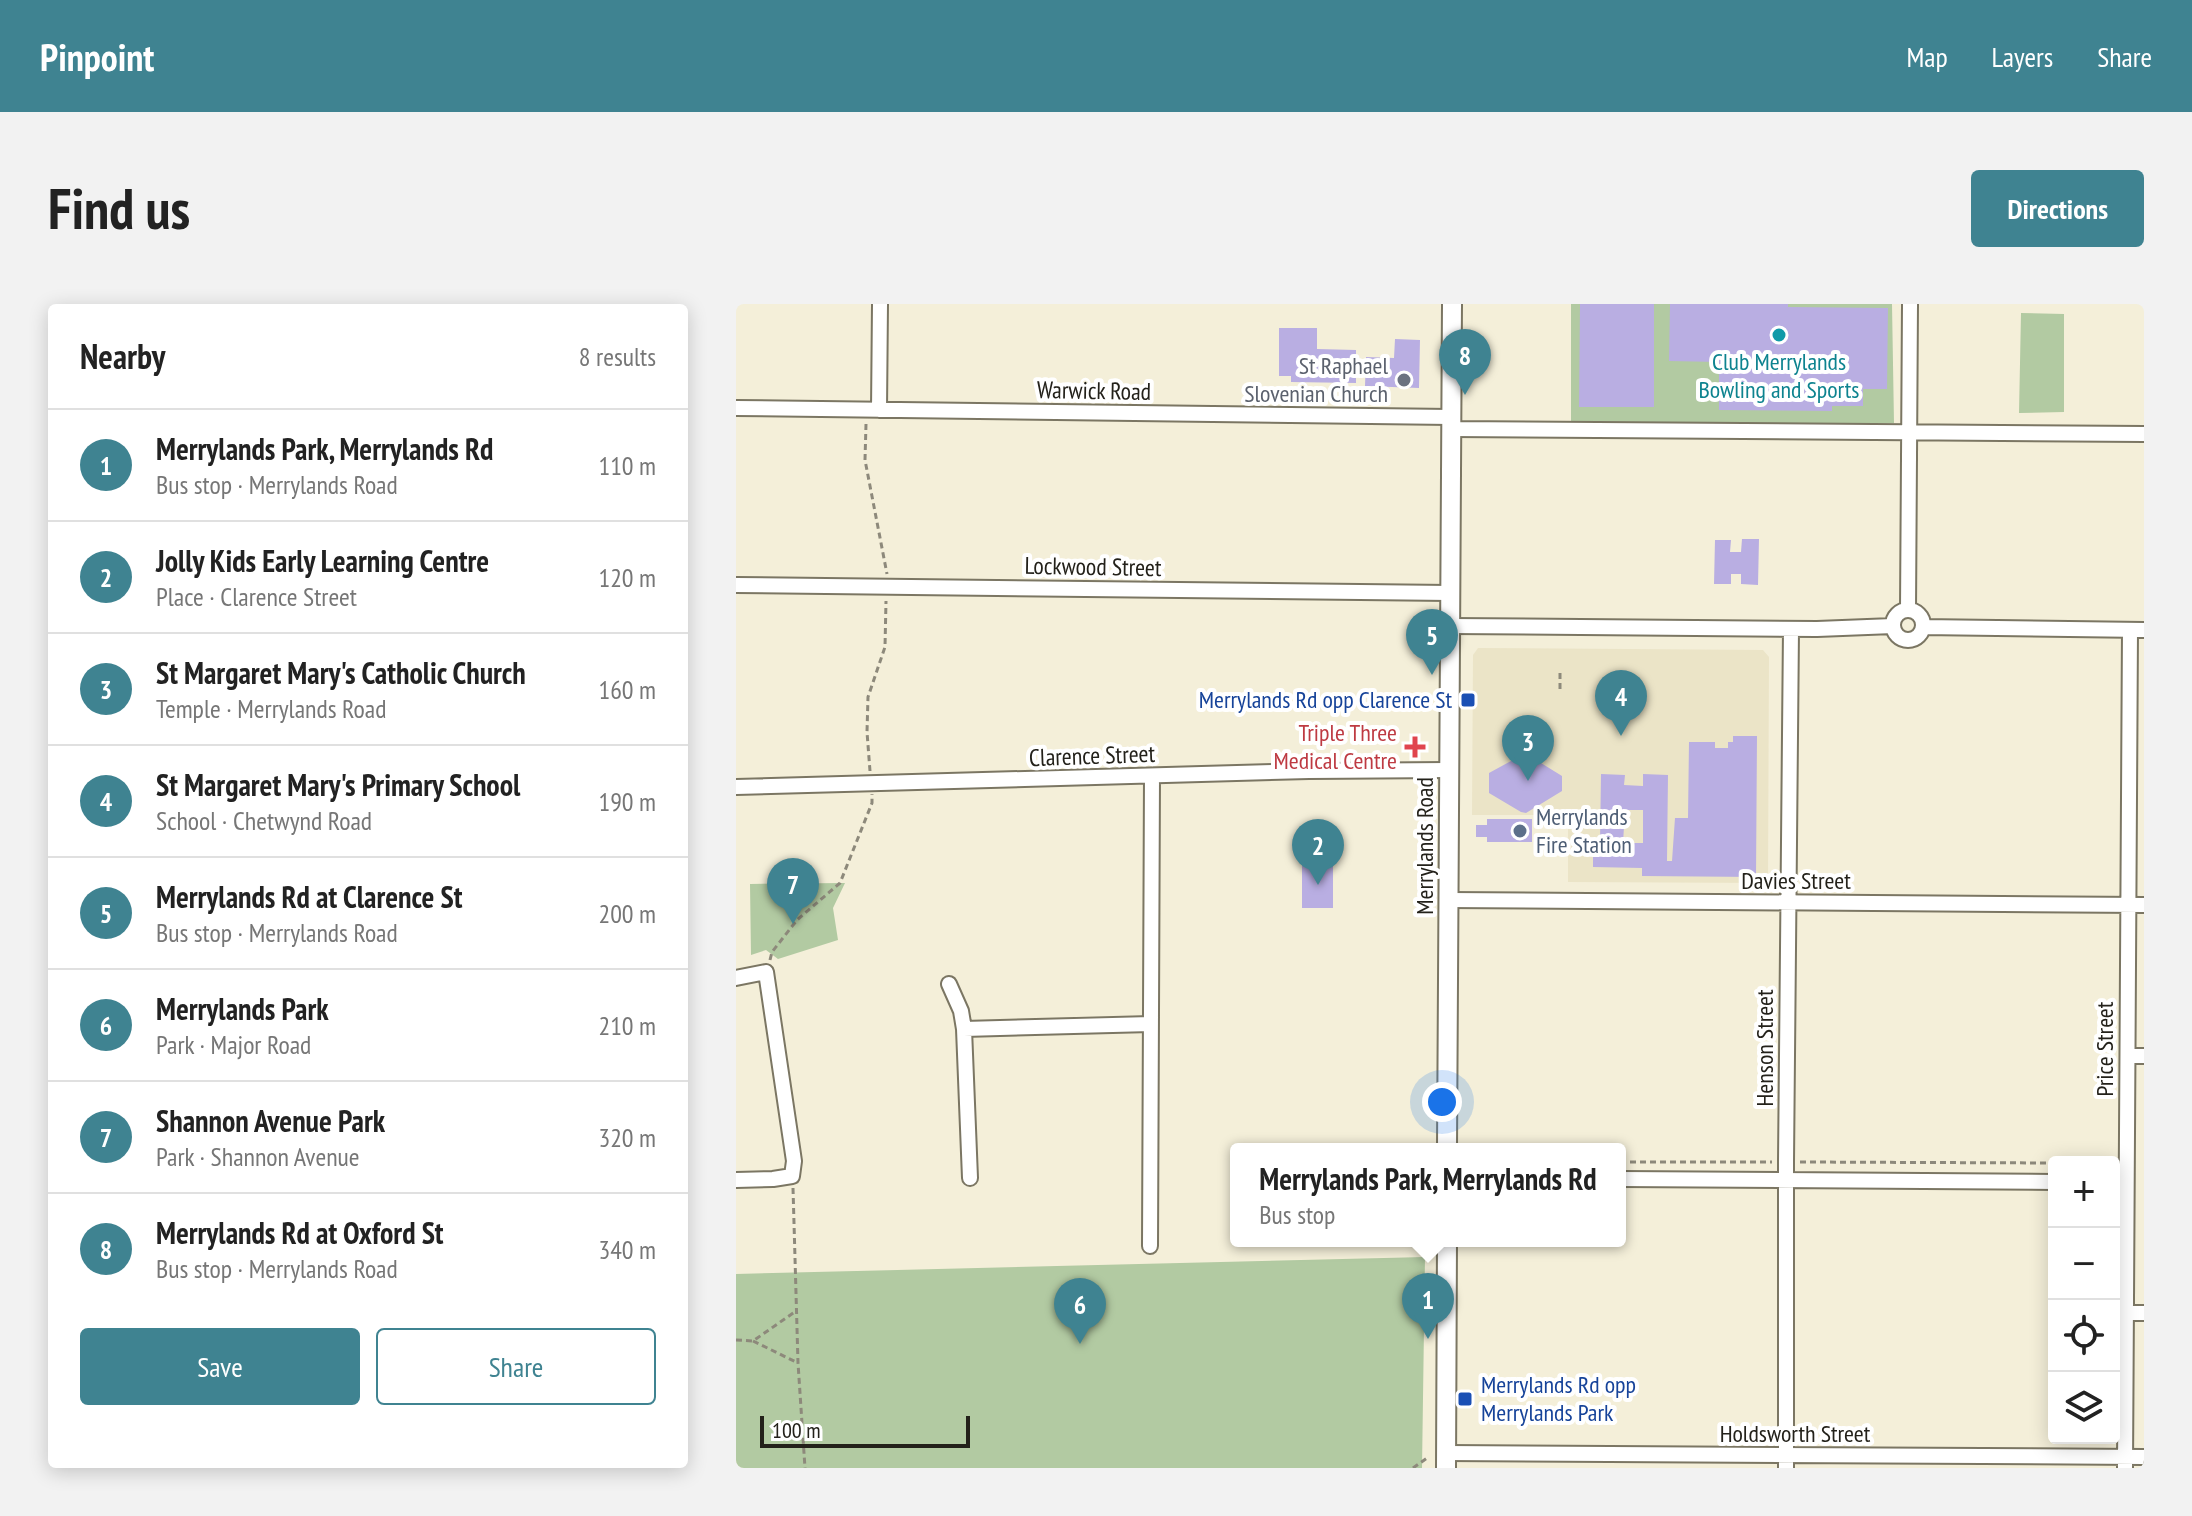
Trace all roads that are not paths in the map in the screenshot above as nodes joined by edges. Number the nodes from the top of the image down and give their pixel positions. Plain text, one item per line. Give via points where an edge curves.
1 (880, 304) edge
2 (1452, 304) edge
3 (1910, 304) edge
4 (736, 408) edge
5 (879, 410) junction
6 (1451, 423) junction
7 (1910, 432) junction
8 (2144, 434) edge
9 (736, 585) edge
10 (1450, 593) junction
11 (1908, 610) junction
12 (1450, 626) junction
13 (1893, 626) junction
14 (1923, 627) junction
15 (1791, 629) junction
16 (2137, 630) edge
17 (1449, 770) junction
18 (1152, 776) junction
19 (736, 787) edge
20 (1448, 900) junction
21 (1787, 904) junction
22 (2127, 905) junction
23 (2144, 905) edge
24 (736, 978) edge
25 (949, 984) dead end
26 (1151, 1024) junction
27 (964, 1029) junction
28 (2128, 1056) junction
29 (2144, 1056) edge
30 (1447, 1143) edge
31 (970, 1178) dead end
32 (1626, 1179) edge
33 (736, 1180) edge
34 (1786, 1180) junction
35 (2048, 1182) edge
36 (2120, 1183) edge
37 (1150, 1246) dead end
38 (1447, 1247) edge
39 (2125, 1313) junction
40 (2144, 1313) edge
41 (2144, 1457) edge
42 (1440, 1460) edge
43 (1786, 1462) edge
44 (2125, 1462) edge

1 - 5 street
2 - 6 main road, Merrylands Road
3 - 7 street
4 - 5 street, Warwick Road
5 - 6 street, Warwick Road
6 - 7 street, Warwick Road
6 - 10 main road, Merrylands Road
7 - 8 street, Warwick Road
7 - 11 street
9 - 10 street, Lockwood Street
10 - 12 main road, Merrylands Road
11 - 13 street
11 - 14 street via 1919,615
12 - 15 street
12 - 17 main road, Merrylands Road
13 - 14 street via 1901,638 1910,640
13 - 15 street
14 - 16 street
15 - 21 street, Henson Street
16 - 22 street, Price Street
17 - 18 street, Clarence Street
17 - 20 main road, Merrylands Road
18 - 19 street, Clarence Street
18 - 26 street
20 - 21 street, Davies Street
20 - 30 main road, Merrylands Road
21 - 22 street, Davies Street
21 - 34 street, Henson Street
22 - 23 street, Davies Street
22 - 28 street, Price Street
24 - 33 street via 766,972 794,1161 792,1176
25 - 27 street
26 - 27 street
26 - 37 street
27 - 31 street
28 - 29 street
28 - 36 street, Price Street
32 - 34 street
34 - 35 street
34 - 43 street, Henson Street
36 - 39 street, Price Street
38 - 42 main road
39 - 40 street
39 - 44 street, Price Street
41 - 44 street, Holdsworth Street
42 - 43 street, Holdsworth Street
43 - 44 street, Holdsworth Street

